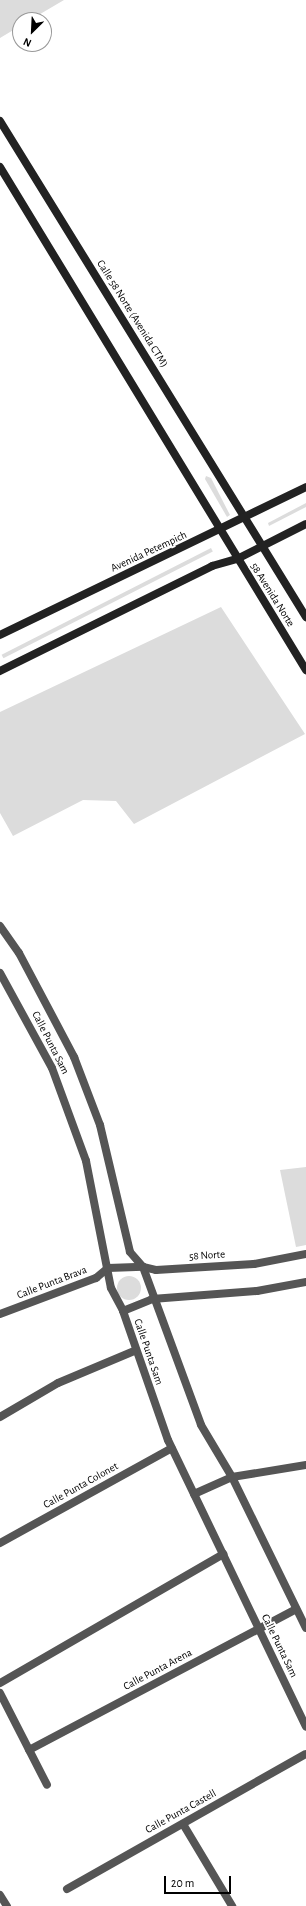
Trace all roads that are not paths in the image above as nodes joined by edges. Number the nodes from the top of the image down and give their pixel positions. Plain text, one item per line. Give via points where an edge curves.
1 (0, 121) edge
2 (0, 167) edge
3 (306, 487) edge
4 (246, 518) junction
5 (306, 524) edge
6 (221, 531) junction
7 (263, 546) junction
8 (237, 559) junction
9 (306, 617) edge
10 (0, 635) edge
11 (306, 670) edge
12 (0, 671) edge
13 (0, 926) edge
14 (0, 973) edge
15 (306, 1254) edge
16 (143, 1267) junction
17 (108, 1268) junction
18 (306, 1282) edge
19 (152, 1299) junction
20 (123, 1311) junction
21 (0, 1314) edge
22 (134, 1351) junction
23 (0, 1417) edge
24 (172, 1448) junction
25 (306, 1465) edge
26 (232, 1477) junction
27 (194, 1494) junction
28 (0, 1543) edge
29 (223, 1554) junction
30 (296, 1609) junction
31 (306, 1628) edge
32 (259, 1629) junction
33 (0, 1683) edge
34 (0, 1693) edge
35 (306, 1727) edge
36 (29, 1750) junction
37 (306, 1754) edge
38 (47, 1785) dead end
39 (183, 1824) junction
40 (67, 1889) dead end
41 (0, 1895) edge
42 (7, 1906) edge
43 (232, 1906) edge

1 - 4 main road, Calle 58 Norte (Avenida CTM)
2 - 6 main road
3 - 4 main road, Avenida Petempich
4 - 6 main road, Avenida Petempich
4 - 7 main road, 58 Avenida Norte
5 - 7 main road
6 - 8 main road, 58 Avenida Norte
6 - 10 main road, Avenida Petempich
7 - 8 main road
7 - 9 main road, 58 Avenida Norte
8 - 11 main road, 58 Avenida Norte
8 - 12 main road via 212,566
13 - 16 street, Calle Punta Sam via 19,953 74,1057 100,1125 130,1252
14 - 17 street, Calle Punta Sam via 57,1082 86,1161
15 - 16 street, 58 Norte via 254,1264 156,1270
16 - 17 street, 58 Norte
16 - 19 street, Calle Punta Sam
17 - 20 street, Calle Punta Sam via 111,1288
17 - 21 street, Calle Punta Brava via 96,1278
18 - 19 street via 257,1291
19 - 20 street
19 - 26 street, Calle Punta Sam via 201,1425
20 - 22 street, Calle Punta Sam
22 - 23 street via 58,1383
22 - 24 street, Calle Punta Sam
24 - 27 street, Calle Punta Sam
24 - 28 street, Calle Punta Colonet
25 - 26 street
26 - 27 street
26 - 30 street, Calle Punta Sam
27 - 29 street, Calle Punta Sam
29 - 32 street, Calle Punta Sam
29 - 33 street
30 - 31 street, Calle Punta Sam
30 - 32 street, Calle Punta Arena
32 - 35 street, Calle Punta Sam
32 - 36 street, Calle Punta Arena
34 - 36 street
36 - 38 street
37 - 39 street, Calle Punta Castell
39 - 40 street, Calle Punta Castell
39 - 43 street
41 - 42 street

